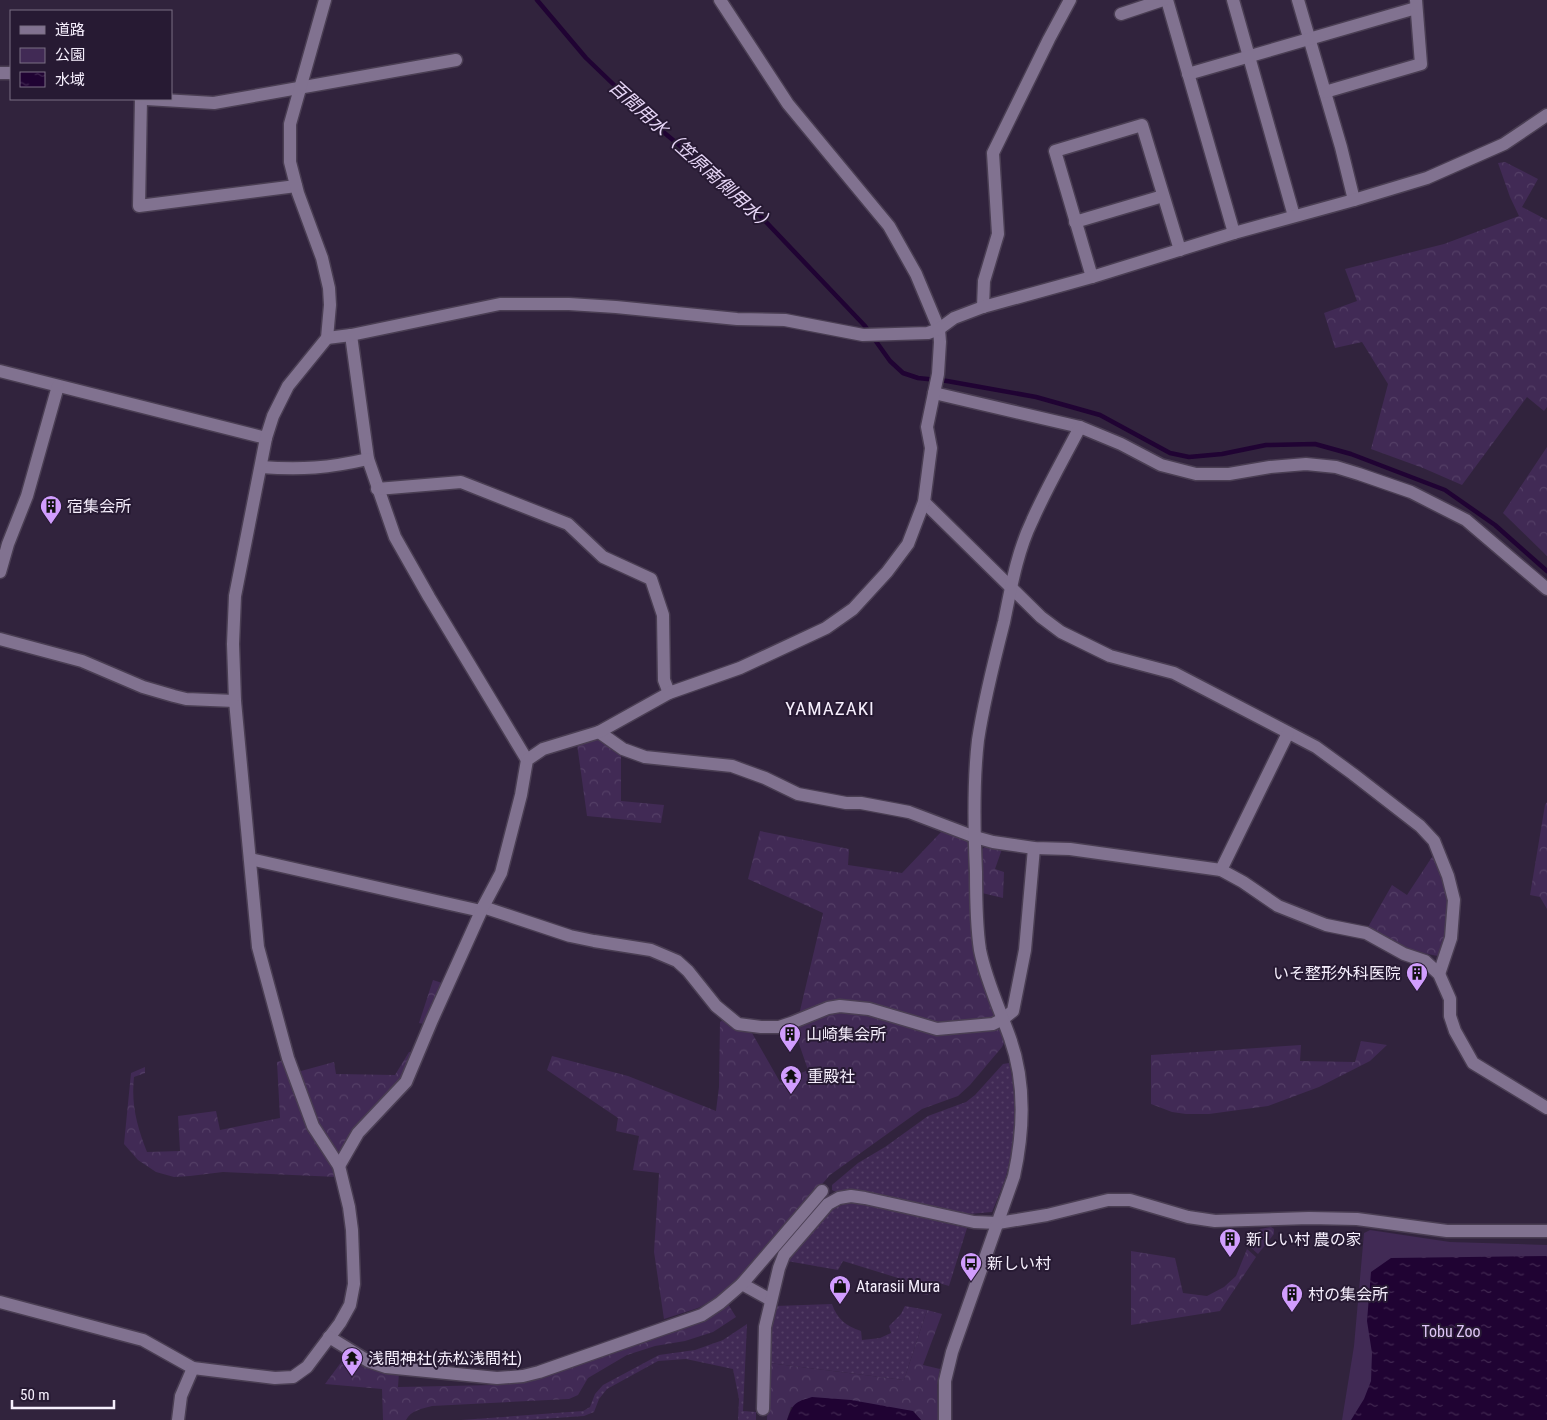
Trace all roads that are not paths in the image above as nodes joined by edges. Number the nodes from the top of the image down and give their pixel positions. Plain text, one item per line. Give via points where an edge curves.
1 (325, 0) edge
2 (720, 0) edge
3 (1070, 0) edge
4 (1165, 0) edge
5 (1233, 0) edge
6 (1298, 0) edge
7 (1416, 4) edge
8 (1121, 14) dead end
9 (1309, 39) junction
10 (1249, 57) junction
11 (456, 60) dead end
12 (1188, 74) junction
13 (300, 88) junction
14 (1325, 92) junction
15 (141, 100) edge
16 (163, 100) edge
17 (1547, 115) edge
18 (296, 186) junction
19 (1163, 196) junction
20 (1354, 200) junction
21 (1294, 216) junction
22 (1075, 222) junction
23 (1234, 233) junction
24 (1180, 250) junction
25 (1092, 277) junction
26 (983, 307) junction
27 (939, 329) junction
28 (351, 335) junction
29 (327, 338) junction
30 (0, 371) edge
31 (58, 386) junction
32 (934, 393) junction
33 (1080, 427) junction
34 (266, 438) junction
35 (368, 459) junction
36 (261, 468) junction
37 (377, 489) junction
38 (924, 502) junction
39 (0, 572) edge
40 (1011, 588) junction
41 (1547, 589) edge
42 (0, 639) edge
43 (669, 693) junction
44 (235, 702) junction
45 (598, 732) junction
46 (1288, 733) junction
47 (527, 760) junction
48 (975, 837) junction
49 (1034, 848) junction
50 (250, 859) junction
51 (1221, 870) junction
52 (482, 909) junction
53 (1439, 974) junction
54 (1003, 1019) junction
55 (1547, 1108) edge
56 (339, 1166) junction
57 (822, 1191) dead end
58 (998, 1223) junction
59 (1547, 1231) edge
60 (742, 1284) junction
61 (771, 1300) junction
62 (0, 1302) edge
63 (329, 1337) junction
64 (193, 1368) junction
65 (763, 1409) dead end
66 (178, 1420) edge
67 (945, 1420) edge

1 - 13 street
2 - 27 street via 788,104 889,226 916,274
3 - 26 street via 993,153 998,234 984,281
4 - 8 street
4 - 12 street
5 - 10 street
6 - 9 street
7 - 9 street
7 - 14 street via 1421,64
9 - 10 street
9 - 14 street
10 - 12 street
10 - 21 street
11 - 13 street
12 - 23 street
13 - 16 street via 214,103
13 - 18 street via 290,124 290,162
14 - 20 street
15 - 18 street via 139,206
17 - 20 street via 1504,144 1427,178
18 - 29 street via 322,258 329,288
19 - 22 street
19 - 22 street via 1142,125 1055,151
19 - 24 street
20 - 21 street
21 - 23 street
22 - 25 street
23 - 24 street
24 - 25 street
25 - 26 street
26 - 27 street via 954,318
27 - 28 street via 928,333 863,334 785,320 737,319 569,304 500,304
27 - 32 street via 938,374
28 - 29 street
28 - 35 street
29 - 34 street via 288,386
30 - 31 street
31 - 34 street
31 - 39 street via 27,496
32 - 33 street
32 - 38 street via 927,427 931,448
33 - 40 street via 1032,521
33 - 41 street via 1161,465 1196,474 1229,474 1306,464 1336,468 1411,492 1466,520
34 - 36 street
35 - 36 street via 335,467
35 - 37 street
36 - 44 street via 235,596
37 - 43 street via 461,482 568,524 603,557 651,579 663,615 664,680
37 - 47 street via 395,537
38 - 40 street
38 - 43 street via 908,544 852,609 826,628 748,664
40 - 46 street via 1061,632 1110,656 1174,673
40 - 48 street via 982,713 976,765
42 - 44 street via 82,661 143,687 174,696
43 - 45 street
44 - 50 street
45 - 47 street via 543,749
45 - 48 street via 624,749 645,757 732,766 798,794 909,812
46 - 51 street
46 - 53 street via 1316,747 1354,774 1420,826 1434,841 1454,900 1450,938
47 - 52 street via 501,873
48 - 49 street
48 - 54 street via 980,951
49 - 51 street via 1070,849
49 - 54 street via 1025,950 1013,1010
50 - 52 street
50 - 56 street via 258,946 288,1058 313,1126
51 - 53 street via 1278,906 1326,925 1366,933 1404,954 1425,961
52 - 54 street via 570,936 651,950 677,960 716,1006 738,1024 778,1027 840,1006 869,1009 937,1028 993,1024
52 - 56 street via 406,1082 358,1133
53 - 55 street via 1450,999 1450,1016 1455,1030 1473,1064
54 - 58 street via 1020,1074 1023,1097 1018,1158
56 - 63 street via 351,1223 354,1284 350,1305
57 - 60 street
58 - 59 street via 1108,1200 1130,1200 1188,1217 1215,1221 1357,1219 1447,1231
58 - 61 street via 974,1222 866,1198 839,1198 828,1204 784,1255
58 - 67 street via 952,1352 945,1381
60 - 61 street
60 - 63 street via 702,1314 523,1376 497,1378 386,1367 368,1361
61 - 65 street via 765,1327
62 - 64 street via 143,1340
63 - 64 street via 307,1367 293,1377 275,1378
64 - 66 street via 181,1396

